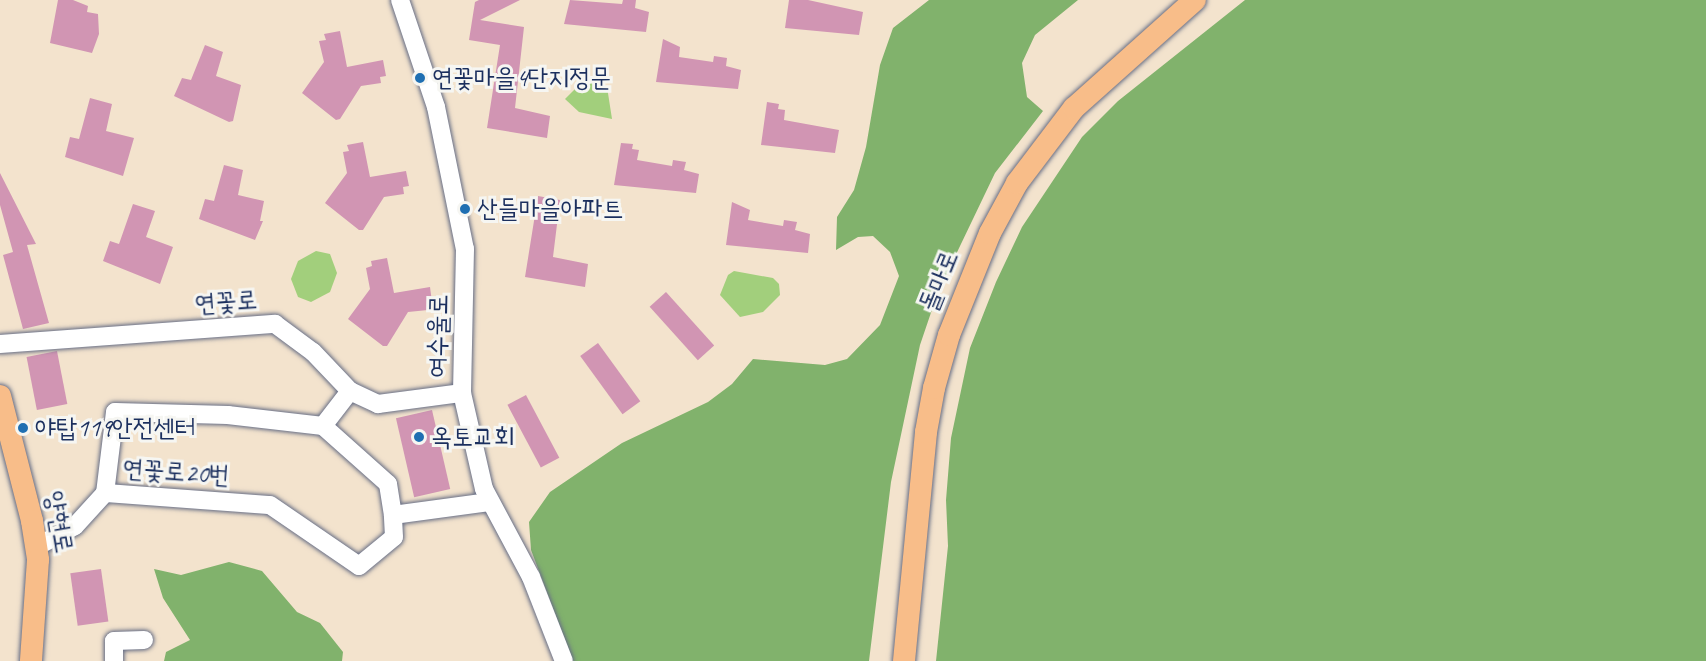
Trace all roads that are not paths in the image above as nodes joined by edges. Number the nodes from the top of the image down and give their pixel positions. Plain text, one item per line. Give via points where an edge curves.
1 (399, 0) edge
2 (1195, 0) edge
3 (0, 344) edge
4 (350, 391) junction
5 (462, 393) junction
6 (0, 396) edge
7 (323, 426) junction
8 (105, 493) junction
9 (489, 502) junction
10 (393, 515) junction
11 (36, 547) junction
12 (144, 640) dead end
13 (31, 661) edge
14 (114, 661) edge
15 (564, 661) edge
16 (904, 661) edge

1 - 5 street, 여수울로 via 436,108 465,249
2 - 16 main road, 돌마로 via 1074,108 1017,183 990,233 949,335 934,388 926,432
3 - 4 street, 연꽃로 via 275,324 313,352
4 - 5 street, 연꽃로 via 378,404
4 - 7 street
5 - 9 street, 여수울로
6 - 11 main road, 양현로
7 - 8 street, 연꽃로20번 via 228,415 115,412
7 - 10 street via 388,484
8 - 10 street, 연꽃로20번 via 270,504 359,566 394,537
8 - 11 street via 75,526
9 - 10 street
9 - 15 street, 여수울로 via 531,577
11 - 13 main road, 양현로 via 38,604
12 - 14 street via 114,641

